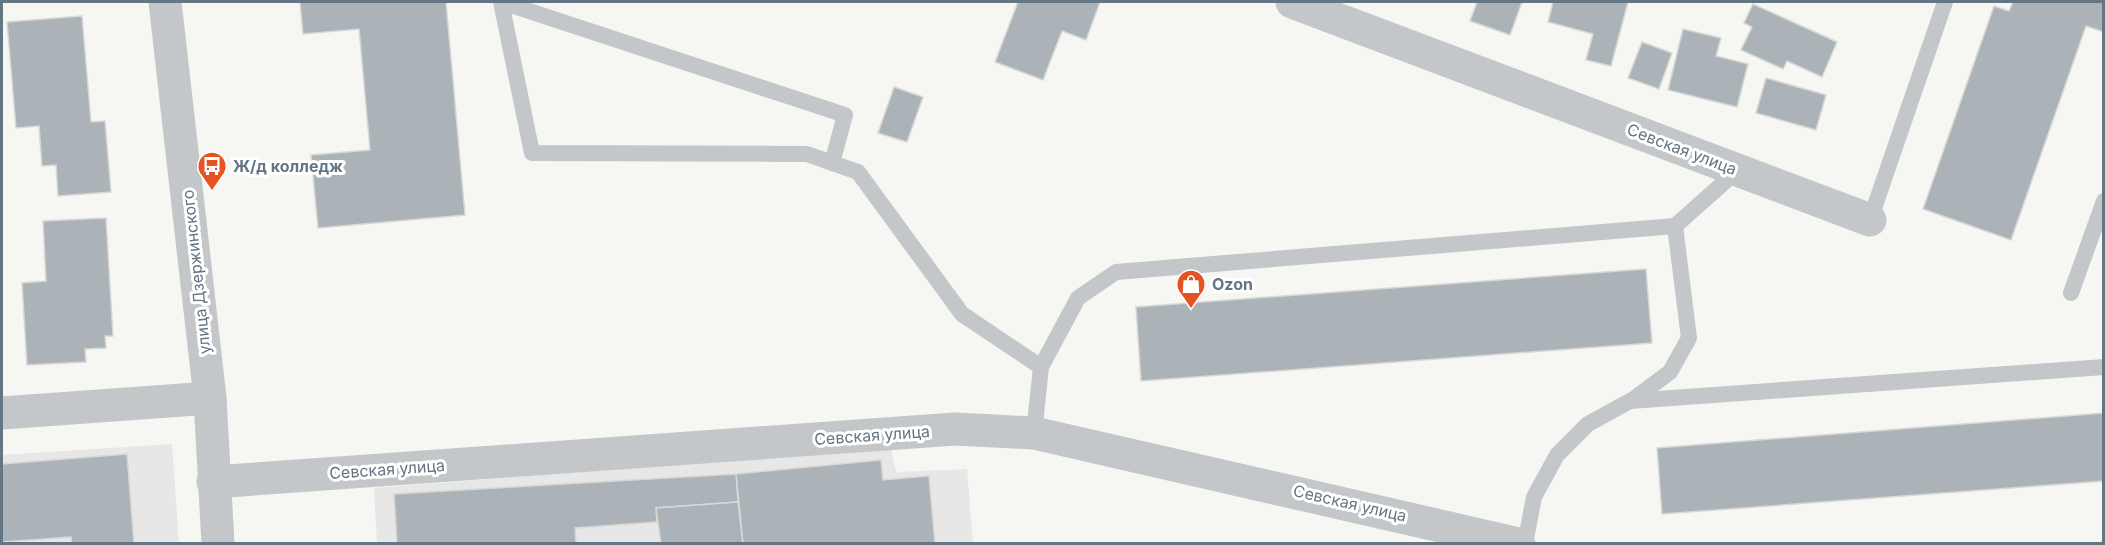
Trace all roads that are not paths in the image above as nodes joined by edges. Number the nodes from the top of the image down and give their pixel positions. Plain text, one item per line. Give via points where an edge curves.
1 (165, 2) edge
2 (502, 2) edge
3 (1292, 2) edge
4 (1945, 2) edge
5 (832, 163) junction
6 (1738, 170) junction
7 (2103, 201) edge
8 (1870, 220) joint
9 (1675, 226) junction
10 (2070, 293) dead end
11 (1041, 367) junction
12 (2103, 367) edge
13 (210, 398) junction
14 (1630, 401) junction
15 (2, 413) edge
16 (1034, 433) junction
17 (213, 482) junction
18 (1435, 534) edge
19 (218, 543) edge
20 (1519, 543) edge
21 (1525, 543) edge

1 - 13 street, улица Дзержинского
2 - 5 lane via 845,115
2 - 5 lane via 532,153 807,154
3 - 6 street, Севская улица
4 - 8 lane
5 - 11 lane via 858,172 962,314
6 - 8 street, Севская улица
6 - 9 lane
7 - 10 lane
9 - 11 lane via 1116,272 1078,298
9 - 14 lane via 1689,338 1670,372
11 - 16 lane
12 - 14 lane
13 - 15 street
13 - 17 street, улица Дзержинского
14 - 21 lane via 1588,424 1557,455 1534,497
16 - 17 street, Севская улица via 955,429
16 - 18 street, Севская улица
17 - 19 street, улица Дзержинского
18 - 20 street, Севская улица

